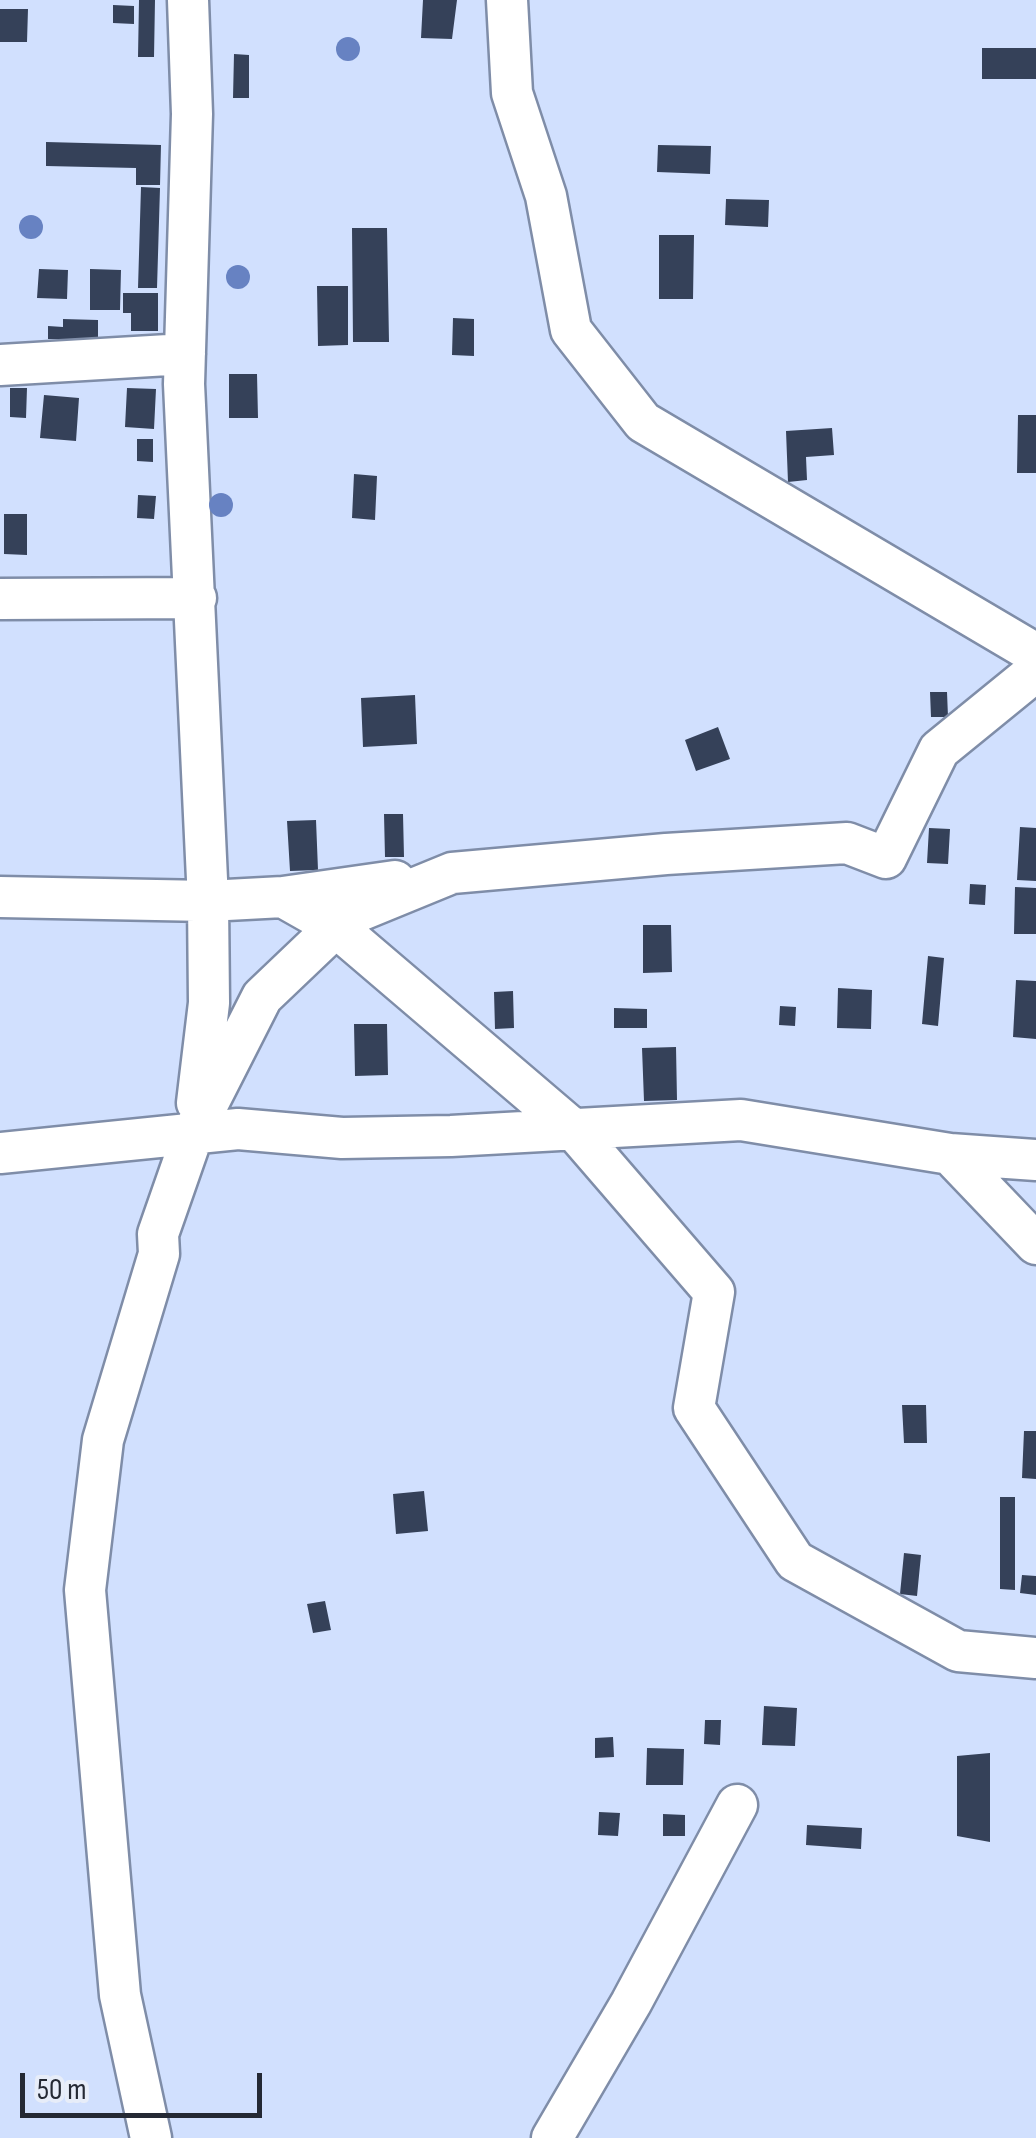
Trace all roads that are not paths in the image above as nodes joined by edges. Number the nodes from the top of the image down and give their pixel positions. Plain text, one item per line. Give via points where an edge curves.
1 (188, 0) edge
2 (507, 0) edge
3 (185, 354) junction
4 (0, 366) edge
5 (196, 598) junction
6 (0, 599) edge
7 (1036, 654) edge
8 (1036, 670) edge
9 (452, 873) junction
10 (0, 896) edge
11 (283, 897) junction
12 (208, 901) junction
13 (336, 927) junction
14 (194, 1131) junction
15 (575, 1131) junction
16 (0, 1153) edge
17 (950, 1154) junction
18 (1036, 1160) edge
19 (1036, 1244) edge
20 (1036, 1658) edge
21 (736, 1805) dead end
22 (154, 2130) edge
23 (552, 2138) edge

1 - 3 street
2 - 7 street via 512,93 546,196 571,330 643,422
3 - 4 street
3 - 5 street
5 - 6 street
5 - 12 street
8 - 9 street via 938,750 886,858 847,843
9 - 11 street
9 - 13 street
10 - 12 street
11 - 12 street
11 - 13 street
12 - 14 street via 209,1003
13 - 14 street via 262,997
13 - 15 street
14 - 15 street via 238,1128 342,1138
14 - 16 street
14 - 22 street via 158,1234 159,1254 103,1440 85,1590 120,1995
15 - 17 street via 741,1120
15 - 20 street via 714,1292 694,1408 796,1561 958,1651
17 - 18 street
17 - 19 street
21 - 23 street

